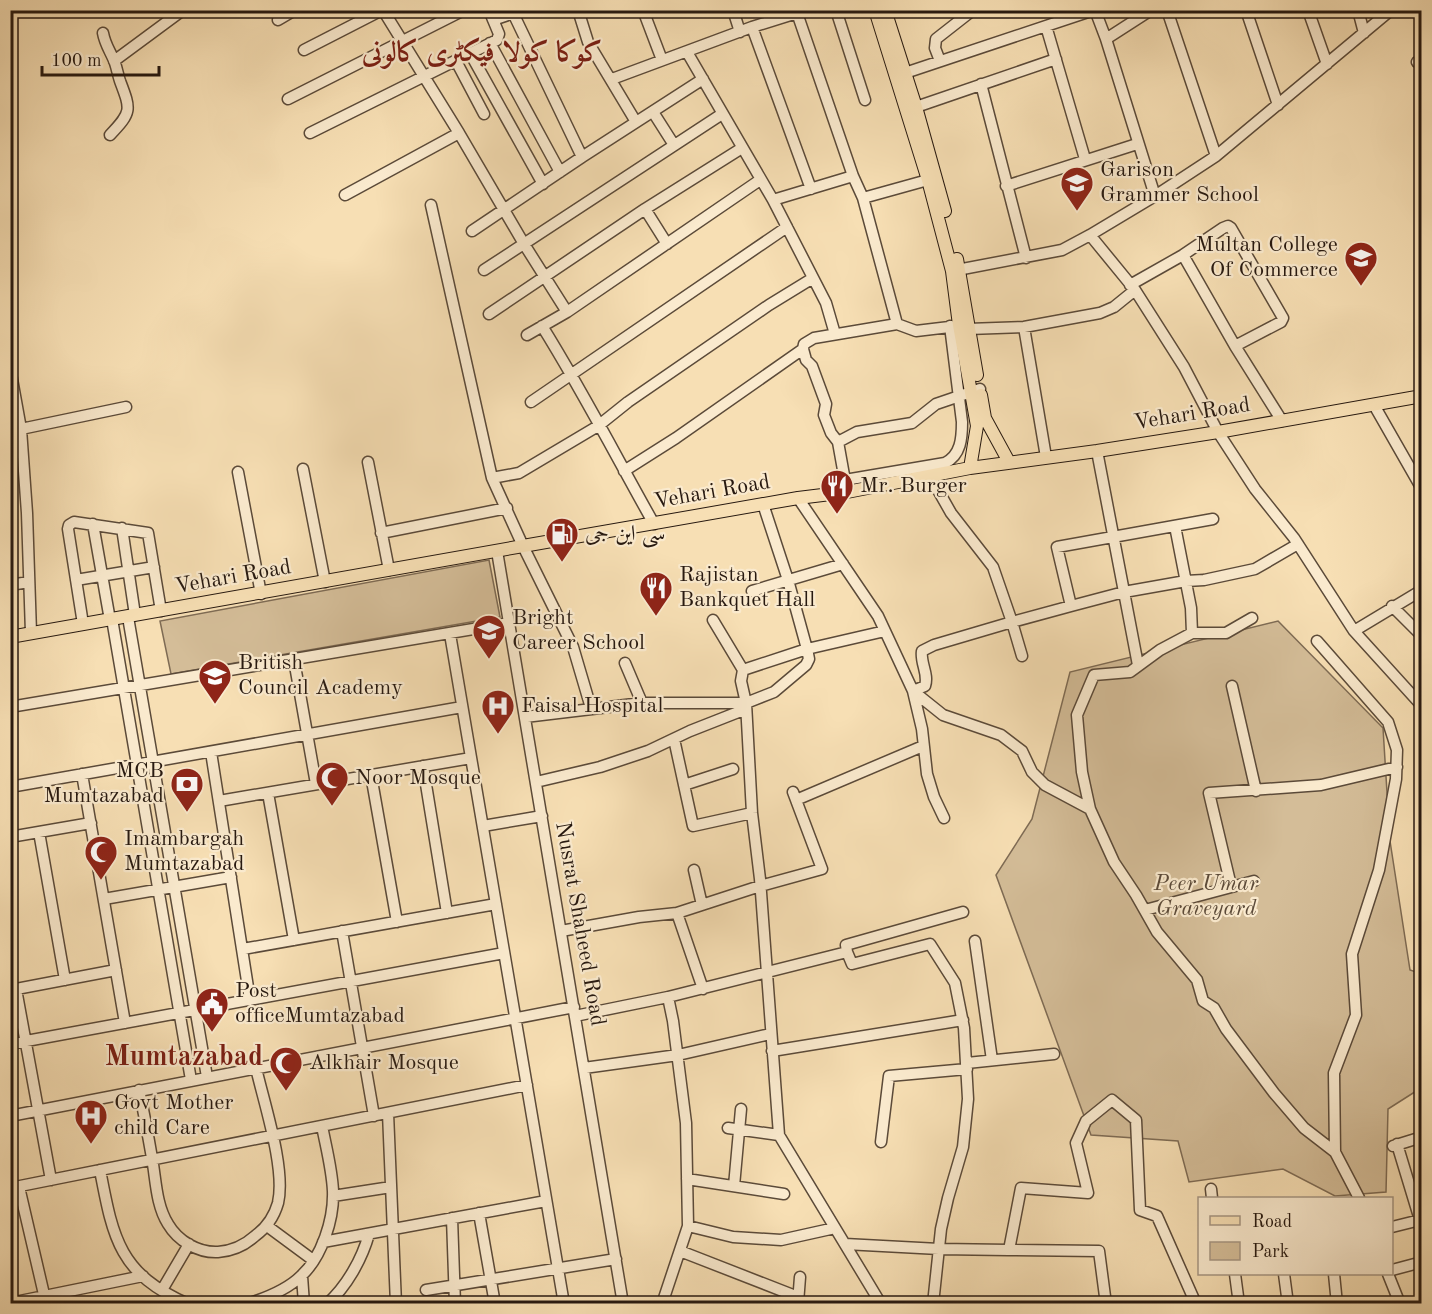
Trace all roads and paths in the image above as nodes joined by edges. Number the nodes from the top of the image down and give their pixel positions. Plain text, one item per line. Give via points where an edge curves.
1 (183, 10) edge
2 (295, 10) edge
3 (382, 10) edge
4 (464, 10) edge
5 (578, 10) edge
6 (643, 10) edge
7 (733, 10) edge
8 (836, 10) edge
9 (875, 10) edge
10 (885, 10) edge
11 (973, 10) edge
12 (1095, 10) edge
13 (1151, 10) edge
14 (1167, 10) edge
15 (1246, 10) edge
16 (1308, 10) edge
17 (1358, 10) edge
18 (1391, 10) edge
19 (517, 12) edge
20 (796, 12) edge
21 (491, 15) edge
22 (278, 20) dead end
23 (1046, 26) junction
24 (752, 27) junction
25 (740, 32) junction
26 (103, 33) dead end
27 (1364, 33) junction
28 (1106, 39) junction
29 (402, 42) junction
30 (490, 44) junction
31 (304, 50) dead end
32 (687, 52) junction
33 (470, 53) junction
34 (1056, 59) junction
35 (662, 60) junction
36 (114, 61) junction
37 (456, 61) junction
38 (940, 61) junction
39 (1327, 64) junction
40 (905, 73) junction
41 (423, 77) junction
42 (612, 79) junction
43 (703, 79) junction
44 (981, 84) junction
45 (288, 99) dead end
46 (866, 100) dead end
47 (1278, 105) junction
48 (916, 107) junction
49 (652, 112) junction
50 (484, 114) dead end
51 (722, 114) junction
52 (636, 122) junction
53 (310, 133) dead end
54 (459, 133) junction
55 (110, 135) dead end
56 (1137, 144) junction
57 (674, 145) junction
58 (742, 148) junction
59 (1216, 156) junction
60 (582, 157) junction
61 (1085, 159) junction
62 (560, 172) junction
63 (853, 176) junction
64 (932, 179) junction
65 (760, 180) junction
66 (543, 184) junction
67 (1006, 186) junction
68 (811, 189) junction
69 (345, 195) dead end
70 (1155, 196) junction
71 (862, 198) junction
72 (773, 200) junction
73 (431, 205) dead end
74 (645, 209) junction
75 (504, 211) junction
76 (787, 227) junction
77 (472, 231) dead end
78 (1090, 235) junction
79 (524, 244) junction
80 (667, 244) junction
81 (1183, 255) junction
82 (1026, 258) junction
83 (484, 270) dead end
84 (956, 270) junction
85 (546, 277) junction
86 (813, 278) junction
87 (1133, 288) junction
88 (567, 312) junction
89 (489, 314) dead end
90 (897, 324) junction
91 (542, 326) junction
92 (961, 326) junction
93 (1024, 327) junction
94 (835, 334) junction
95 (527, 335) dead end
96 (1235, 346) junction
97 (803, 349) junction
98 (10, 368) edge
99 (572, 374) junction
100 (976, 390) junction
101 (957, 396) junction
102 (1422, 396) edge
103 (531, 402) dead end
104 (1374, 405) junction
105 (126, 407) dead end
106 (1282, 421) junction
107 (598, 426) junction
108 (21, 429) junction
109 (1218, 432) junction
110 (838, 442) junction
111 (1097, 451) junction
112 (1046, 457) junction
113 (368, 462) dead end
114 (1009, 462) junction
115 (970, 468) junction
116 (303, 469) dead end
117 (624, 471) junction
118 (238, 472) dead end
119 (930, 476) junction
120 (492, 478) junction
121 (846, 486) junction
122 (1422, 489) edge
123 (798, 498) junction
124 (764, 504) junction
125 (507, 508) junction
126 (1213, 519) dead end
127 (93, 524) junction
128 (654, 524) junction
129 (1175, 526) junction
130 (122, 528) junction
131 (381, 533) junction
132 (1113, 538) junction
133 (1298, 544) junction
134 (523, 546) junction
135 (497, 551) junction
136 (843, 564) junction
137 (154, 567) junction
138 (389, 570) junction
139 (128, 571) junction
140 (102, 576) junction
141 (76, 580) junction
142 (788, 580) junction
143 (1186, 581) junction
144 (29, 582) junction
145 (326, 582) junction
146 (10, 585) edge
147 (1422, 590) edge
148 (752, 591) dead end
149 (1124, 592) junction
150 (261, 594) junction
151 (1071, 606) junction
152 (1392, 606) junction
153 (160, 611) junction
154 (131, 616) junction
155 (1252, 618) dead end
156 (111, 620) junction
157 (713, 620) dead end
158 (1012, 622) junction
159 (83, 624) junction
160 (509, 624) junction
161 (885, 631) junction
162 (1354, 631) junction
163 (31, 633) junction
164 (1192, 633) junction
165 (450, 634) junction
166 (1422, 636) edge
167 (10, 637) edge
168 (1317, 641) dead end
169 (807, 649) junction
170 (1022, 656) dead end
171 (294, 660) junction
172 (625, 663) dead end
173 (1138, 665) junction
174 (743, 670) junction
175 (140, 685) junction
176 (1232, 686) dead end
177 (124, 688) junction
178 (913, 691) junction
179 (642, 704) junction
180 (746, 706) junction
181 (1422, 706) edge
182 (10, 707) edge
183 (462, 707) junction
184 (591, 708) junction
185 (525, 717) junction
186 (308, 735) junction
187 (674, 739) junction
188 (923, 746) junction
189 (211, 752) junction
190 (471, 758) junction
191 (152, 762) junction
192 (136, 764) junction
193 (423, 766) junction
194 (1397, 767) junction
195 (733, 769) dead end
196 (82, 774) junction
197 (371, 775) junction
198 (536, 782) junction
199 (316, 784) junction
200 (684, 785) junction
201 (10, 787) edge
202 (1256, 790) junction
203 (268, 793) junction
204 (219, 801) junction
205 (1090, 809) junction
206 (753, 813) junction
207 (542, 816) junction
208 (944, 818) dead end
209 (91, 823) junction
210 (483, 826) junction
211 (39, 832) junction
212 (10, 837) edge
213 (694, 870) dead end
214 (231, 877) junction
215 (1254, 881) dead end
216 (760, 885) junction
217 (1231, 886) junction
218 (174, 887) junction
219 (158, 890) junction
220 (104, 899) junction
221 (496, 904) junction
222 (702, 905) junction
223 (1146, 910) junction
224 (963, 912) dead end
225 (447, 913) junction
226 (677, 914) junction
227 (397, 922) junction
228 (342, 931) junction
229 (561, 931) junction
230 (294, 940) junction
231 (975, 941) dead end
232 (243, 949) junction
233 (847, 952) junction
234 (504, 953) junction
235 (116, 970) junction
236 (766, 974) junction
237 (64, 980) junction
238 (350, 981) junction
239 (13, 989) edge
240 (703, 989) junction
241 (668, 997) junction
242 (250, 1000) junction
243 (196, 1010) junction
244 (179, 1012) junction
245 (574, 1012) junction
246 (515, 1018) junction
247 (963, 1020) junction
248 (125, 1023) junction
249 (770, 1034) junction
250 (26, 1042) junction
251 (10, 1044) edge
252 (362, 1048) junction
253 (772, 1051) junction
254 (1054, 1054) dead end
255 (678, 1055) junction
256 (992, 1060) junction
257 (967, 1066) junction
258 (256, 1068) junction
259 (584, 1068) junction
260 (207, 1077) junction
261 (191, 1080) junction
262 (527, 1085) junction
263 (140, 1090) junction
264 (741, 1109) dead end
265 (38, 1111) junction
266 (388, 1113) junction
267 (10, 1116) edge
268 (374, 1116) junction
269 (322, 1126) junction
270 (733, 1129) junction
271 (779, 1135) junction
272 (272, 1136) junction
273 (1422, 1137) edge
274 (881, 1142) dead end
275 (1335, 1152) junction
276 (153, 1160) junction
277 (100, 1170) junction
278 (687, 1179) junction
279 (51, 1180) junction
280 (734, 1186) junction
281 (392, 1187) junction
282 (15, 1188) edge
283 (784, 1194) dead end
284 (333, 1196) junction
285 (1358, 1197) edge
286 (546, 1201) junction
287 (480, 1213) junction
288 (452, 1218) junction
289 (1421, 1219) edge
290 (267, 1226) junction
291 (688, 1226) junction
292 (1393, 1227) edge
293 (835, 1228) junction
294 (393, 1229) junction
295 (369, 1234) junction
296 (323, 1242) junction
297 (189, 1244) junction
298 (845, 1244) junction
299 (939, 1249) junction
300 (1009, 1250) junction
301 (680, 1251) junction
302 (616, 1259) junction
303 (313, 1260) junction
304 (1422, 1262) edge
305 (558, 1268) junction
306 (1393, 1270) edge
307 (1235, 1275) edge
308 (1284, 1275) edge
309 (1334, 1275) edge
310 (1388, 1275) edge
311 (143, 1276) junction
312 (302, 1276) junction
313 (800, 1277) dead end
314 (491, 1279) junction
315 (454, 1285) junction
316 (426, 1290) dead end
317 (168, 1296) edge
318 (44, 1300) edge
319 (798, 1300) edge
320 (10, 1303) edge
321 (933, 1303) edge
322 (188, 1304) edge
323 (247, 1304) edge
324 (304, 1304) edge
325 (327, 1304) edge
326 (396, 1304) edge
327 (455, 1304) edge
328 (495, 1304) edge
329 (564, 1304) edge
330 (623, 1304) edge
331 (662, 1304) edge
332 (881, 1304) edge
333 (943, 1304) edge
334 (1106, 1304) edge
335 (1196, 1304) edge
336 (1239, 1304) edge
337 (1288, 1304) edge
338 (1337, 1304) edge
339 (1400, 1304) edge

1 - 36 street
2 - 22 street
3 - 29 street
3 - 31 street
4 - 29 street
5 - 42 street via 588,42
6 - 35 street
7 - 25 street
8 - 46 street
9 - 64 main road
10 - 40 main road
11 - 38 street via 934,43
12 - 23 street
12 - 28 street
13 - 28 street
14 - 59 street
15 - 47 street
16 - 39 street
17 - 27 street
18 - 27 street
19 - 21 street
19 - 60 street
20 - 24 street
20 - 63 street
21 - 30 street via 499,38
23 - 34 street
23 - 38 street
24 - 25 street
24 - 68 street
25 - 32 street
26 - 36 street
27 - 39 street
28 - 56 street
29 - 41 street
29 - 45 street
30 - 33 street
30 - 62 street
32 - 35 street
32 - 43 street
33 - 37 street
33 - 66 street
34 - 44 street
34 - 61 street
35 - 42 street
36 - 55 street via 129,101 128,111
37 - 41 street
37 - 50 street
38 - 40 street
39 - 47 street
40 - 48 main road
41 - 53 street
41 - 54 street
42 - 52 street
43 - 49 street
43 - 51 street
44 - 48 street
44 - 67 street
47 - 59 street
48 - 64 main road
49 - 52 street
49 - 57 street
51 - 57 street
51 - 58 street
52 - 60 street
54 - 69 street
54 - 75 street
56 - 61 street
56 - 70 street
57 - 79 street
58 - 65 street
58 - 74 street
59 - 70 street
60 - 62 street
61 - 67 street
62 - 66 street
63 - 68 street
63 - 71 street
64 - 71 street
64 - 84 main road
65 - 72 street
65 - 80 street
66 - 75 street
67 - 82 street
68 - 72 street
70 - 78 street
71 - 90 street
72 - 76 street
73 - 120 street
74 - 80 street
74 - 85 street
75 - 77 street
75 - 79 street
76 - 86 street
76 - 99 street
78 - 82 street via 1062,250
78 - 87 street
79 - 83 street
79 - 85 street
80 - 88 street
81 - 87 street
81 - 96 street
81 - 96 street via 1228,226 1282,313 1281,322
82 - 84 street
84 - 92 main road
85 - 88 street
85 - 89 street
86 - 94 street
86 - 107 street
87 - 93 street via 1114,308 1101,313
87 - 109 street via 1184,367
88 - 91 street
90 - 92 street via 916,331
90 - 94 street
91 - 95 street
91 - 99 street
92 - 93 street
92 - 100 main road
92 - 101 street
93 - 112 street
94 - 97 street via 814,338
96 - 106 street
97 - 110 street via 826,404 824,415
97 - 117 street
98 - 108 street
99 - 103 street
99 - 107 street
100 - 101 street
100 - 114 main road via 985,418
100 - 115 main road via 977,426
101 - 110 street via 936,404 912,423 857,432
101 - 121 street via 962,436 951,460
102 - 104 main road, Vehari Road
104 - 106 main road, Vehari Road
104 - 122 street
105 - 108 street
106 - 109 main road, Vehari Road
107 - 117 street
107 - 120 street via 519,473
108 - 144 street
109 - 111 main road, Vehari Road
109 - 133 street via 1255,489
110 - 121 street
111 - 112 main road, Vehari Road
111 - 132 street
112 - 114 main road, Vehari Road
113 - 131 street
114 - 115 main road, Vehari Road
115 - 119 main road, Vehari Road
116 - 145 street
117 - 128 street
118 - 150 street
119 - 121 main road, Vehari Road
119 - 158 street via 951,513 993,567
120 - 125 street
121 - 123 main road, Vehari Road
123 - 124 main road, Vehari Road
123 - 136 street
124 - 128 main road, Vehari Road
124 - 142 street
125 - 131 street
125 - 134 street
126 - 129 street
127 - 130 street
127 - 140 street
127 - 141 street via 69,525
128 - 134 main road, Vehari Road
129 - 132 street
129 - 143 street
130 - 137 street via 148,533
130 - 139 street
131 - 138 street
132 - 149 street
132 - 151 street via 1057,547
133 - 143 street via 1255,569
133 - 162 street
134 - 135 main road, Vehari Road
134 - 184 street via 573,646
135 - 138 main road, Vehari Road
135 - 160 street, Nusrat Shaheed Road
136 - 142 street
136 - 161 street
137 - 139 street
137 - 153 street
138 - 145 main road, Vehari Road
139 - 140 street
139 - 154 street
140 - 141 street
140 - 156 street
141 - 159 street
142 - 148 street
142 - 169 street
143 - 149 street
143 - 164 street
144 - 146 street
144 - 163 street
145 - 150 main road, Vehari Road
147 - 152 street
149 - 151 street
149 - 173 street
150 - 153 main road, Vehari Road
151 - 158 street
152 - 162 street
152 - 166 street
153 - 154 main road, Vehari Road
154 - 156 main road, Vehari Road
154 - 175 street
155 - 164 street via 1226,633
156 - 159 main road, Vehari Road
156 - 177 street
157 - 174 street
158 - 170 street
158 - 178 street via 926,647 921,656 927,681
159 - 163 main road, Vehari Road
160 - 165 street
160 - 185 street, Nusrat Shaheed Road
161 - 169 street
161 - 178 street
162 - 181 street
163 - 167 main road, Vehari Road
164 - 173 street
165 - 171 street
165 - 183 street
168 - 194 street via 1388,722 1397,750
169 - 174 street
169 - 180 street via 806,665 774,692
171 - 175 street
171 - 186 street
172 - 179 street
173 - 205 street via 1130,672 1094,675 1077,715
174 - 180 street
175 - 177 street
175 - 191 street
176 - 202 street
177 - 182 street
177 - 192 street
178 - 188 street
178 - 205 street via 943,715 1001,735 1022,751 1032,772 1045,785
179 - 180 street
179 - 184 street
180 - 187 street
180 - 206 street
183 - 186 street
183 - 190 street
184 - 185 street
185 - 198 street, Nusrat Shaheed Road
186 - 189 street
186 - 199 street
187 - 198 street via 600,767
187 - 200 street
188 - 208 street via 927,774
188 - 216 street via 795,796 822,869
189 - 191 street
189 - 204 street
190 - 193 street
190 - 210 street
191 - 192 street
191 - 218 street
192 - 196 street
192 - 219 street
193 - 197 street
193 - 225 street
194 - 202 street via 1322,785
194 - 275 street via 1379,870 1352,954 1356,1015 1334,1073
195 - 200 street
196 - 201 street
196 - 209 street
197 - 199 street
197 - 227 street
198 - 207 street, Nusrat Shaheed Road
199 - 203 street
200 - 206 street via 693,826
202 - 217 street via 1209,793
203 - 204 street
203 - 230 street
204 - 214 street
205 - 223 street via 1114,862
206 - 216 street
207 - 210 street
207 - 229 street, Nusrat Shaheed Road
209 - 211 street
209 - 220 street
210 - 221 street
211 - 212 street
211 - 237 street
213 - 222 street
214 - 218 street
214 - 232 street
215 - 217 street
216 - 222 street
216 - 236 street
217 - 223 street
218 - 219 street
218 - 243 street
219 - 220 street
219 - 244 street
220 - 235 street
221 - 225 street
221 - 234 street
222 - 226 street
223 - 275 street via 1157,932 1197,980 1203,1001 1214,1008 1274,1093 1304,1128
224 - 233 street via 846,945
225 - 227 street
226 - 229 street via 639,916
226 - 240 street
227 - 228 street
228 - 230 street
228 - 238 street
229 - 245 street, Nusrat Shaheed Road
230 - 232 street
231 - 256 street
232 - 242 street
233 - 236 street
233 - 247 street via 852,964 930,944 955,982
234 - 238 street
234 - 246 street
235 - 237 street
235 - 248 street
236 - 240 street
236 - 249 street
237 - 239 street
238 - 242 street
238 - 252 street
239 - 250 street
240 - 241 street
241 - 245 street
241 - 255 street
242 - 243 street
243 - 244 street
243 - 260 street
244 - 248 street
244 - 261 street
245 - 246 street
245 - 259 street, Nusrat Shaheed Road
246 - 252 street
246 - 262 street
247 - 253 street
247 - 257 street
248 - 250 street
249 - 253 street
249 - 255 street
250 - 251 street
250 - 265 street
252 - 258 street
252 - 268 street
253 - 271 street
254 - 256 street
255 - 259 street
255 - 278 street via 686,1123
256 - 257 street
257 - 274 street via 889,1076
257 - 299 street via 963,1147
258 - 260 street
258 - 272 street
259 - 302 street, Nusrat Shaheed Road
260 - 261 street
261 - 263 street
262 - 266 street
262 - 286 street
263 - 265 street
263 - 276 street
264 - 270 street
265 - 267 street
265 - 279 street
266 - 268 street
266 - 281 street
268 - 269 street
269 - 272 street
269 - 284 street
270 - 271 street
270 - 280 street
271 - 293 street
272 - 276 street
272 - 290 street via 279,1186 278,1202
273 - 289 street via 1395,1145
275 - 285 street
276 - 277 street
276 - 297 street via 161,1210 168,1225
277 - 279 street
277 - 311 street via 118,1244
278 - 280 street
278 - 291 street
279 - 282 street
280 - 283 street
281 - 284 street
281 - 294 street
282 - 318 street
284 - 296 street
286 - 287 street
286 - 305 street
287 - 288 street
287 - 314 street
288 - 294 street
288 - 315 street
289 - 292 street
290 - 297 street via 248,1242 229,1250 207,1252
290 - 303 street
291 - 293 street via 733,1237 782,1240
291 - 301 street
293 - 298 street
294 - 295 street
294 - 326 street
295 - 296 street
295 - 325 street via 350,1276
296 - 303 street
297 - 317 street
298 - 299 street
298 - 332 street
299 - 300 street
299 - 321 street
300 - 334 street via 1099,1251
300 - 335 street via 1021,1188 1088,1193 1076,1143 1086,1121 1112,1100 1136,1120 1140,1210 1157,1216
301 - 319 street
301 - 331 street
302 - 305 street
302 - 330 street, Nusrat Shaheed Road
303 - 312 street
304 - 306 street
305 - 314 street
305 - 329 street
307 - 336 street
308 - 337 street
309 - 338 street
310 - 339 street
311 - 317 street
311 - 318 street
312 - 323 street
312 - 324 street
313 - 319 street
314 - 315 street
314 - 328 street
315 - 316 street
315 - 327 street
317 - 322 street
318 - 320 street
321 - 333 street

